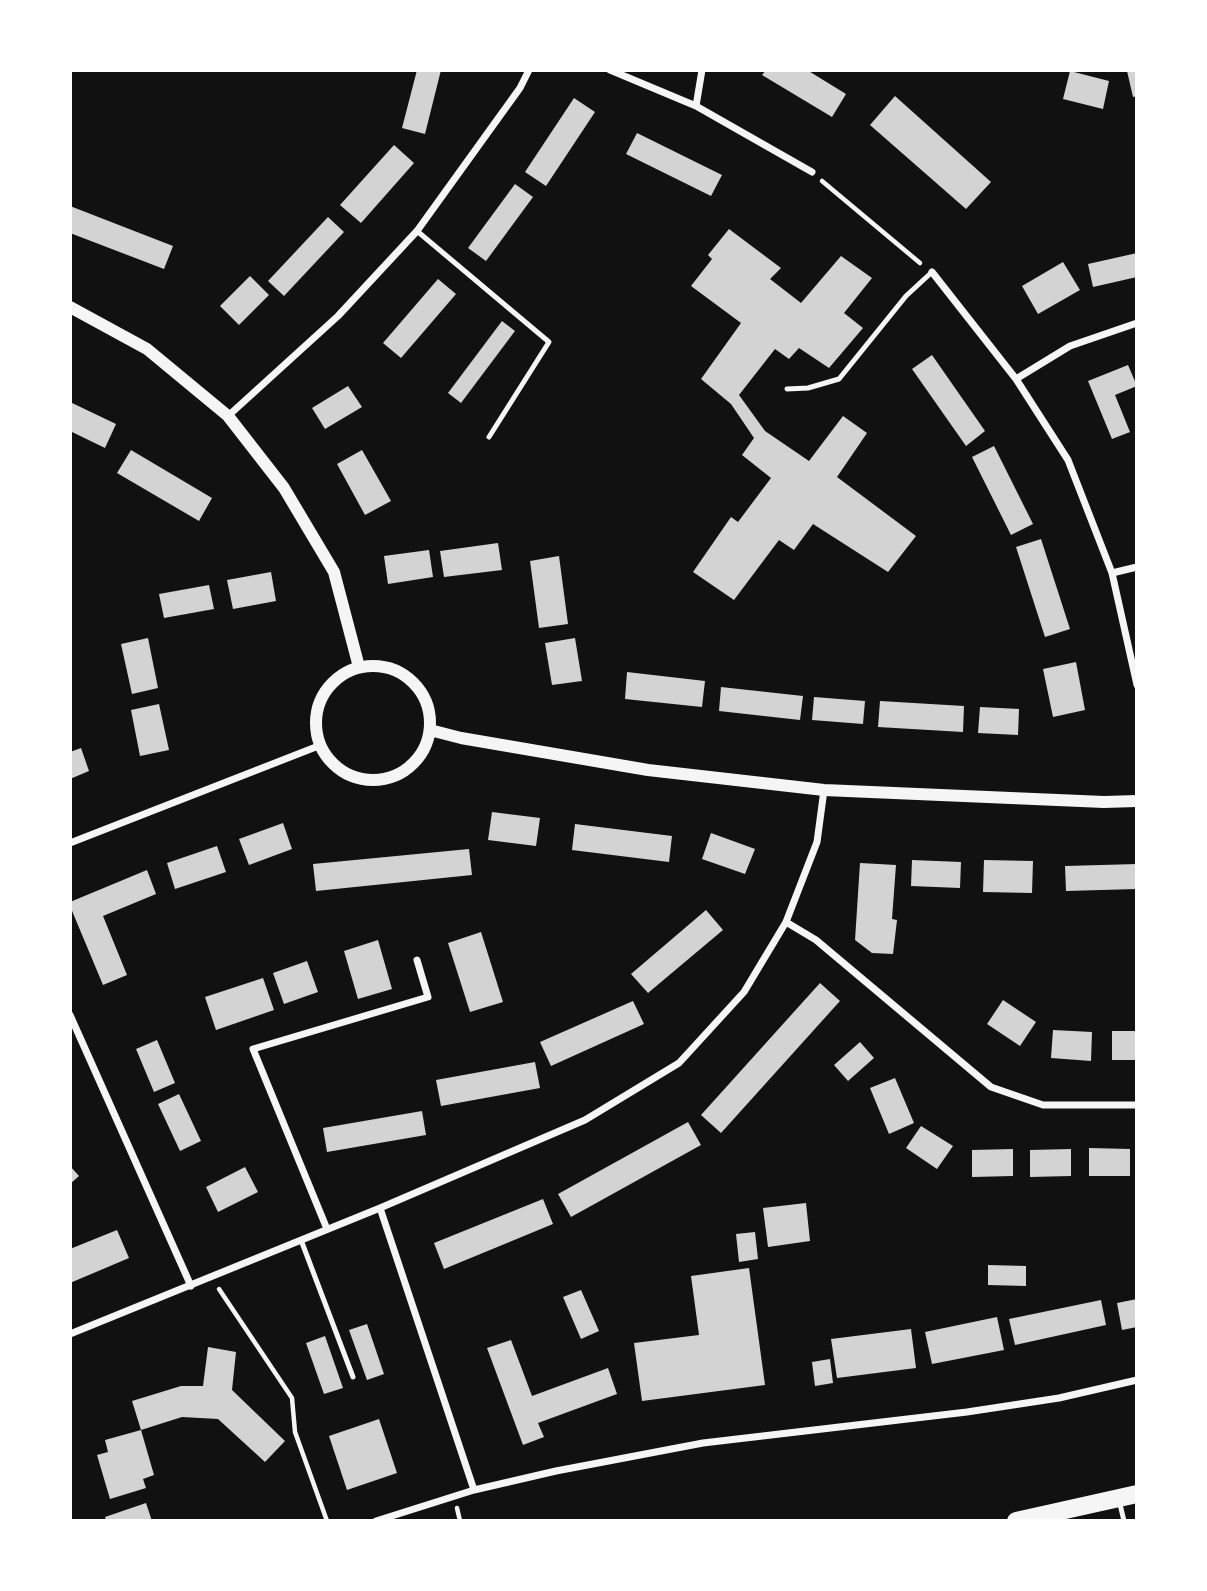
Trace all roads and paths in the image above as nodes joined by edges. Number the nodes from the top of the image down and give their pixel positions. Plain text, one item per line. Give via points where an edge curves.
1 (529, 70) edge
2 (610, 70) edge
3 (702, 70) edge
4 (696, 106) junction
5 (812, 172) joint
6 (417, 230) junction
7 (932, 272) junction
8 (70, 307) edge
9 (1137, 323) edge
10 (1016, 379) junction
11 (787, 389) dead end
12 (228, 416) junction
13 (489, 437) dead end
14 (1137, 567) edge
15 (1112, 573) junction
16 (359, 667) junction
17 (1137, 685) edge
18 (430, 730) junction
19 (320, 745) junction
20 (824, 790) junction
21 (1137, 801) edge
22 (70, 843) edge
23 (786, 922) junction
24 (417, 960) dead end
25 (70, 1015) edge
26 (1137, 1105) edge
27 (380, 1208) junction
28 (327, 1229) junction
29 (301, 1240) junction
30 (210, 1277) junction
31 (191, 1286) junction
32 (70, 1335) edge
33 (353, 1377) dead end
34 (1137, 1380) edge
35 (474, 1490) junction
36 (1137, 1494) edge
37 (1118, 1498) junction
38 (1025, 1520) edge
39 (327, 1521) edge
40 (376, 1521) edge
41 (1124, 1521) edge

1 - 6 street
2 - 4 street
3 - 4 street
4 - 5 street
5 - 7 path
6 - 12 street via 338,316
6 - 13 lane via 549,342
7 - 10 street
7 - 11 lane via 906,296 839,379
8 - 12 street via 147,349
9 - 10 street via 1070,346
10 - 15 street via 1068,460
12 - 16 street via 284,488 334,572
14 - 15 street
15 - 17 street
16 - 18 street via 379,666 413,682 429,712
16 - 19 street via 328,687 316,714
18 - 19 street via 424,749 411,766 383,779 346,774
18 - 20 street via 648,770
19 - 22 street
20 - 21 street
20 - 23 street via 817,842
23 - 26 street via 816,940 991,1087 1043,1105
23 - 27 street via 744,992 679,1063 585,1119
24 - 28 street via 428,997 253,1049
25 - 31 street
27 - 28 street
27 - 35 street
28 - 29 street
29 - 30 street
29 - 33 lane
30 - 31 street
30 - 39 path via 292,1398 295,1432
31 - 32 street
34 - 35 street via 967,1412 703,1443
35 - 40 street
36 - 37 main road
37 - 38 main road
37 - 41 lane

